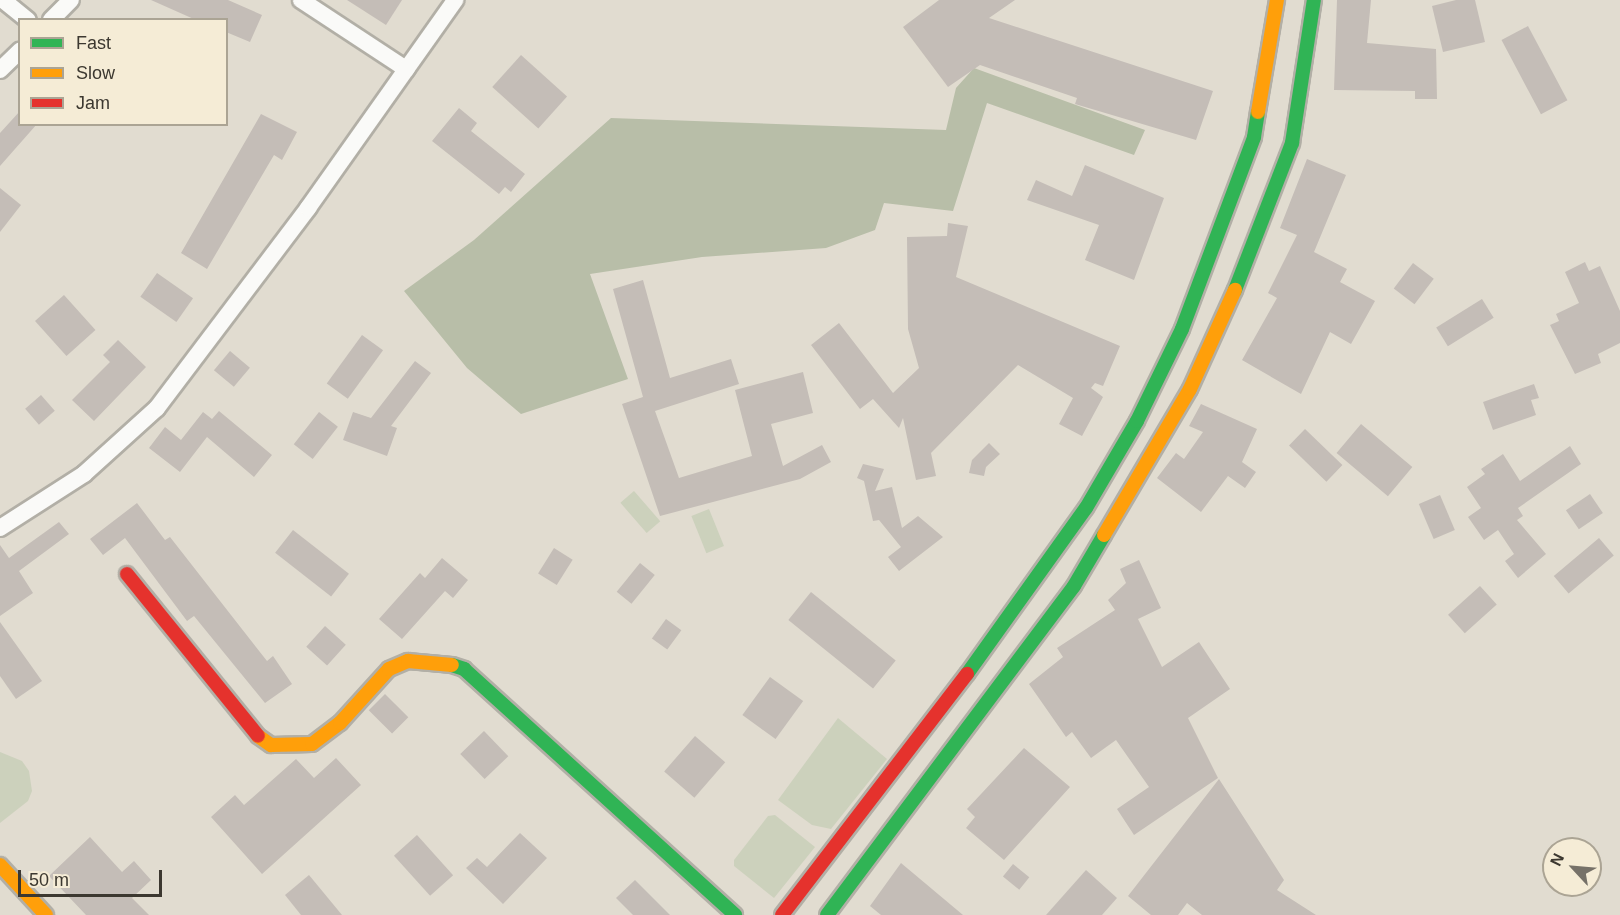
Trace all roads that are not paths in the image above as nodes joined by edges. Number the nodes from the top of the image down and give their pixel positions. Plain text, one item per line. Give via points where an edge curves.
1 (3, 0) edge
2 (71, 0) edge
3 (302, 0) edge
4 (455, 0) edge
5 (1277, 0) edge
6 (1314, 0) edge
7 (26, 18) edge
8 (53, 18) edge
9 (18, 53) edge
10 (406, 69) junction
11 (0, 70) edge
12 (0, 528) edge
13 (127, 574) dead end
14 (999, 633) junction
15 (1024, 654) junction
16 (0, 865) edge
17 (46, 915) edge
18 (735, 915) edge
19 (782, 915) edge
20 (827, 915) edge

1 - 7 street
2 - 8 street
3 - 10 street
4 - 10 street
5 - 14 main road via 1254,137 1182,329 1137,422 1086,508
6 - 15 main road via 1292,143 1258,238 1190,389 1114,523
9 - 11 street
10 - 12 street via 157,408 84,474
13 - 18 main road via 257,736 271,745 312,744 340,723 389,669 408,661 442,662 465,669
14 - 15 main road
14 - 19 main road
15 - 20 main road
16 - 17 main road

